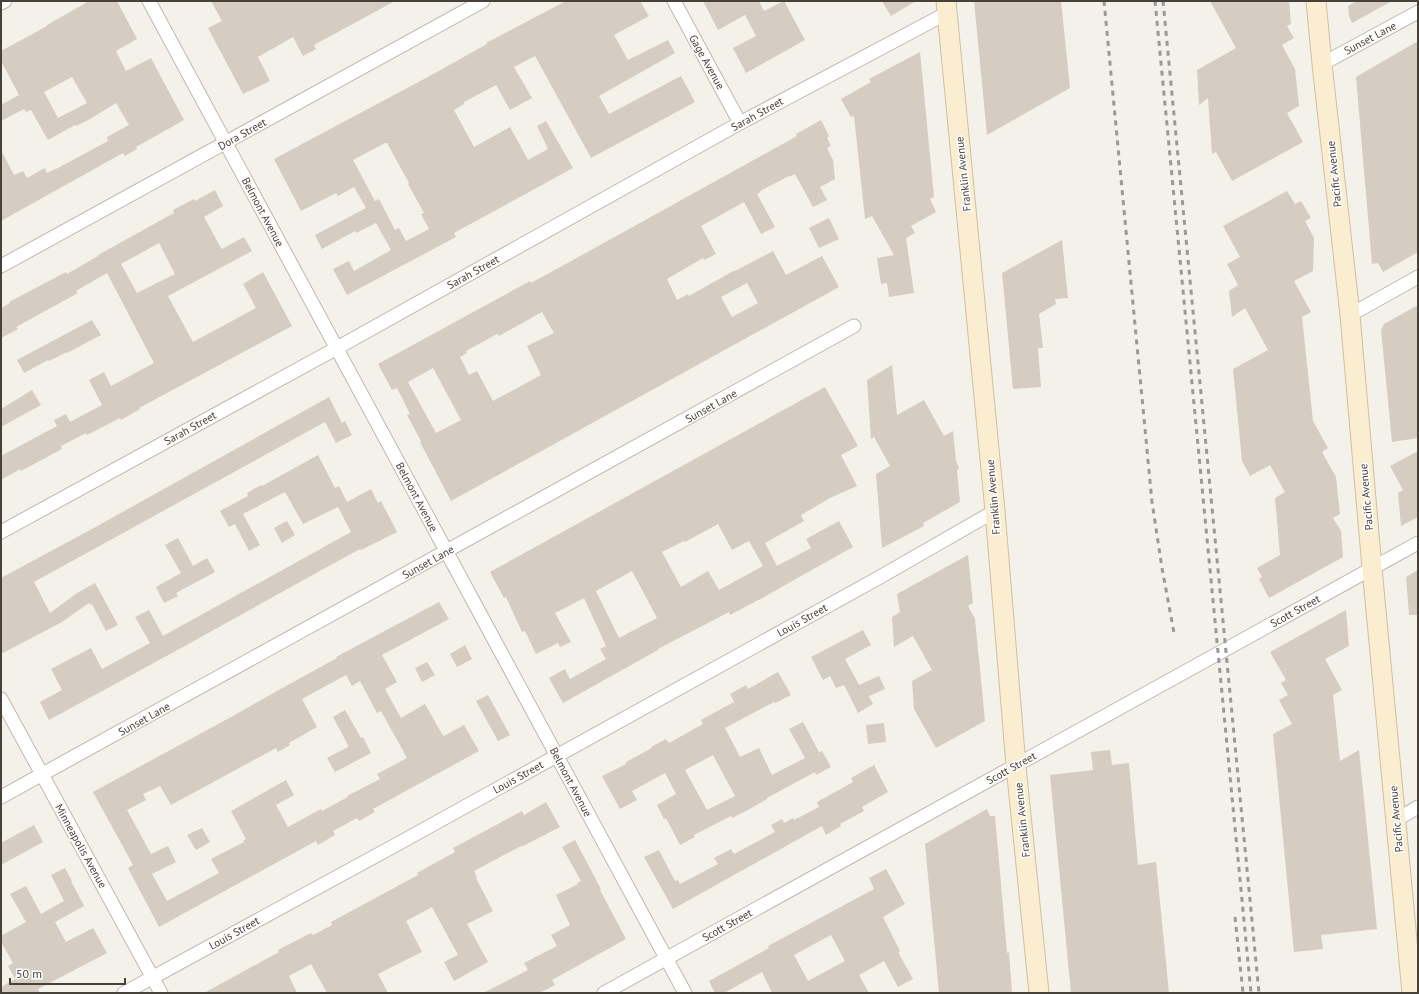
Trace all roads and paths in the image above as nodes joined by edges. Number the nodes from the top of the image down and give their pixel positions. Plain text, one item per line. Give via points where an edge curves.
1 (5, 1) edge
2 (149, 1) edge
3 (483, 1) edge
4 (674, 1) edge
5 (1316, 1) edge
6 (1, 3) edge
7 (946, 7) edge
8 (1418, 12) edge
9 (1322, 64) junction
10 (740, 123) junction
11 (226, 143) junction
12 (1, 266) edge
13 (1418, 278) edge
14 (1350, 315) junction
15 (854, 326) dead end
16 (337, 348) junction
17 (994, 511) junction
18 (1, 532) edge
19 (1418, 543) edge
20 (447, 552) junction
21 (1372, 568) junction
22 (1, 699) edge
23 (556, 755) junction
24 (1016, 766) junction
25 (42, 775) junction
26 (1, 797) edge
27 (1418, 807) edge
28 (1396, 820) junction
29 (666, 959) junction
30 (152, 977) junction
31 (124, 993) edge
32 (161, 993) edge
33 (604, 993) edge
34 (685, 993) edge
35 (1039, 993) edge
36 (1412, 993) edge

1 - 6 street
2 - 11 street, Belmont Avenue
3 - 11 street, Dora Street
4 - 10 street, Gage Avenue
5 - 9 street, Pacific Avenue
7 - 10 street, Sarah Street
7 - 17 street, Franklin Avenue
8 - 9 street, Sunset Lane
9 - 14 street, Pacific Avenue
10 - 16 street, Sarah Street
11 - 12 street, Dora Street
11 - 16 street, Belmont Avenue
13 - 14 street
14 - 21 street, Pacific Avenue
15 - 20 street, Sunset Lane
16 - 18 street, Sarah Street
16 - 20 street, Belmont Avenue
17 - 23 street, Louis Street via 880,577
17 - 24 street, Franklin Avenue
19 - 21 street, Scott Street
20 - 23 street, Belmont Avenue
20 - 25 street, Sunset Lane
21 - 24 street, Scott Street
21 - 28 street, Pacific Avenue
22 - 25 street, Minneapolis Avenue
23 - 29 street, Belmont Avenue
23 - 30 street, Louis Street
24 - 29 street, Scott Street
24 - 35 street, Franklin Avenue
25 - 26 street, Sunset Lane
25 - 30 street, Minneapolis Avenue
27 - 28 street
28 - 36 street, Pacific Avenue
29 - 33 street, Scott Street
29 - 34 street, Belmont Avenue
30 - 31 street, Louis Street
30 - 32 street, Minneapolis Avenue

